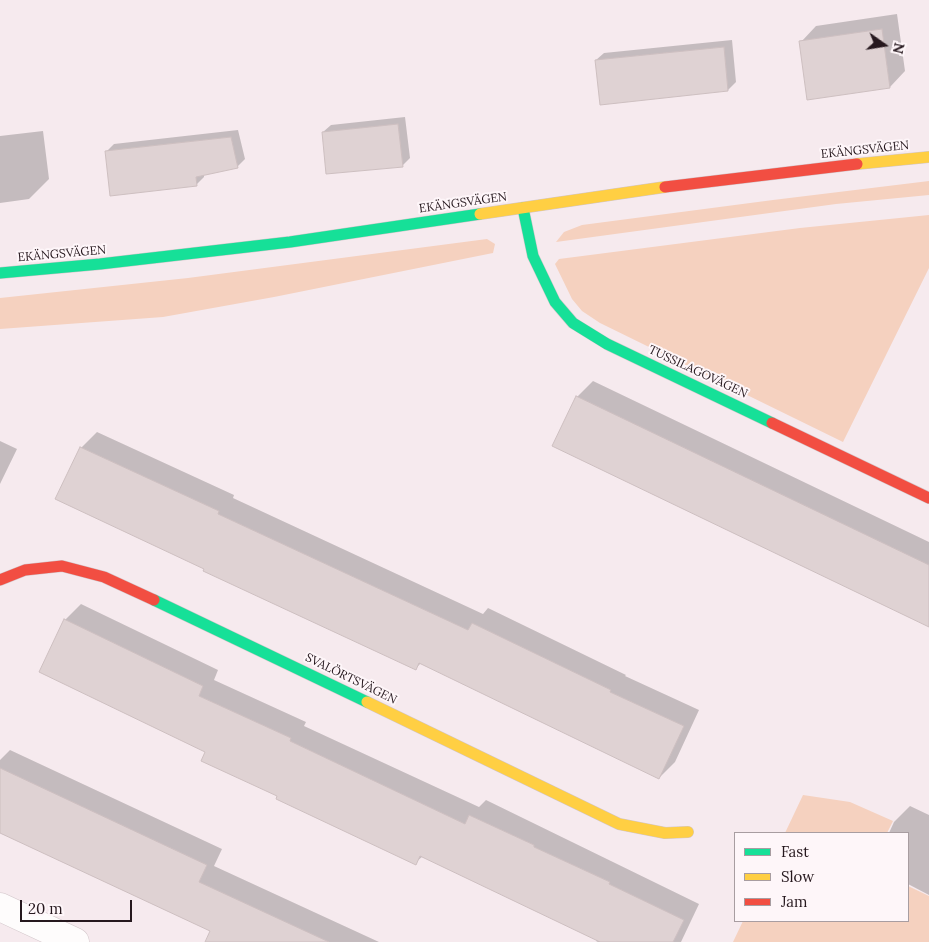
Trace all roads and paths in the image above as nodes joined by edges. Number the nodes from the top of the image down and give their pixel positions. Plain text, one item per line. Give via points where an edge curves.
1 (929, 157) edge
2 (523, 208) junction
3 (0, 273) edge
4 (929, 498) edge
5 (0, 580) edge
6 (688, 832) dead end
7 (0, 907) edge
8 (75, 942) edge

1 - 2 street, EKÄNGSVÄGEN via 731,178
2 - 3 street, EKÄNGSVÄGEN via 290,242
2 - 4 street, TUSSILAGOVÄGEN via 533,256 555,302 573,324 608,344
5 - 6 street, SVALÖRTSVÄGEN via 25,570 62,566 104,577 619,824 666,833
7 - 8 street

